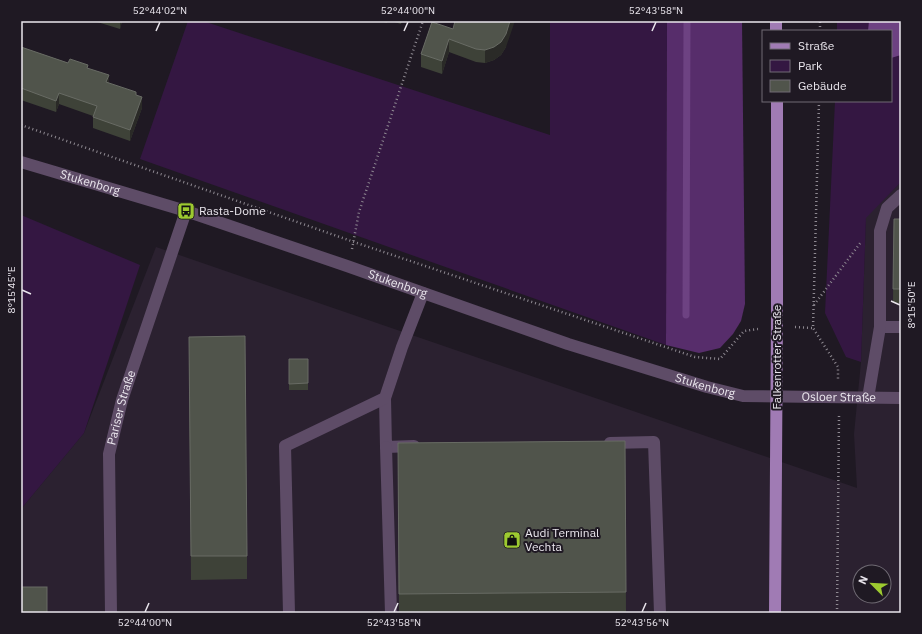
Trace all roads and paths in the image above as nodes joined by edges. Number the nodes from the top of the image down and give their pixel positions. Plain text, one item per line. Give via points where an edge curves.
1 (423, 21) edge
2 (777, 102) edge
3 (819, 102) edge
4 (21, 125) edge
5 (21, 162) edge
6 (901, 195) edge
7 (186, 211) junction
8 (864, 238) dead end
9 (354, 242) junction
10 (347, 266) junction
11 (423, 293) junction
12 (814, 305) junction
13 (777, 326) junction
14 (880, 327) junction
15 (901, 327) edge
16 (813, 328) junction
17 (776, 397) junction
18 (385, 398) junction
19 (840, 398) junction
20 (868, 398) junction
21 (901, 398) edge
22 (599, 443) edge
23 (386, 446) junction
24 (426, 446) edge
25 (111, 613) edge
26 (290, 613) edge
27 (392, 613) edge
28 (660, 613) edge
29 (775, 613) edge
30 (837, 613) edge

1 - 9 path via 359,212
2 - 13 main road, Falkenrotter Straße
3 - 12 path
4 - 9 path
5 - 7 street, Stukenborg
6 - 14 street via 887,208 880,231
7 - 10 street, Stukenborg
7 - 25 street, Pariser Straße via 122,400 109,454
8 - 12 path
9 - 10 path
9 - 13 path via 695,357 720,359 744,330
10 - 11 street, Stukenborg
11 - 17 street, Stukenborg via 568,344 707,387 743,396
11 - 18 street
12 - 16 path
13 - 16 path
13 - 17 main road, Falkenrotter Straße
14 - 15 street
14 - 20 street
16 - 19 path via 838,367
17 - 19 street, Osloer Straße
17 - 29 main road, Falkenrotter Straße
18 - 23 street
18 - 26 street via 285,446
19 - 20 street, Osloer Straße
19 - 30 path
20 - 21 street, Osloer Straße
22 - 28 street via 654,442
23 - 24 street
23 - 27 street

